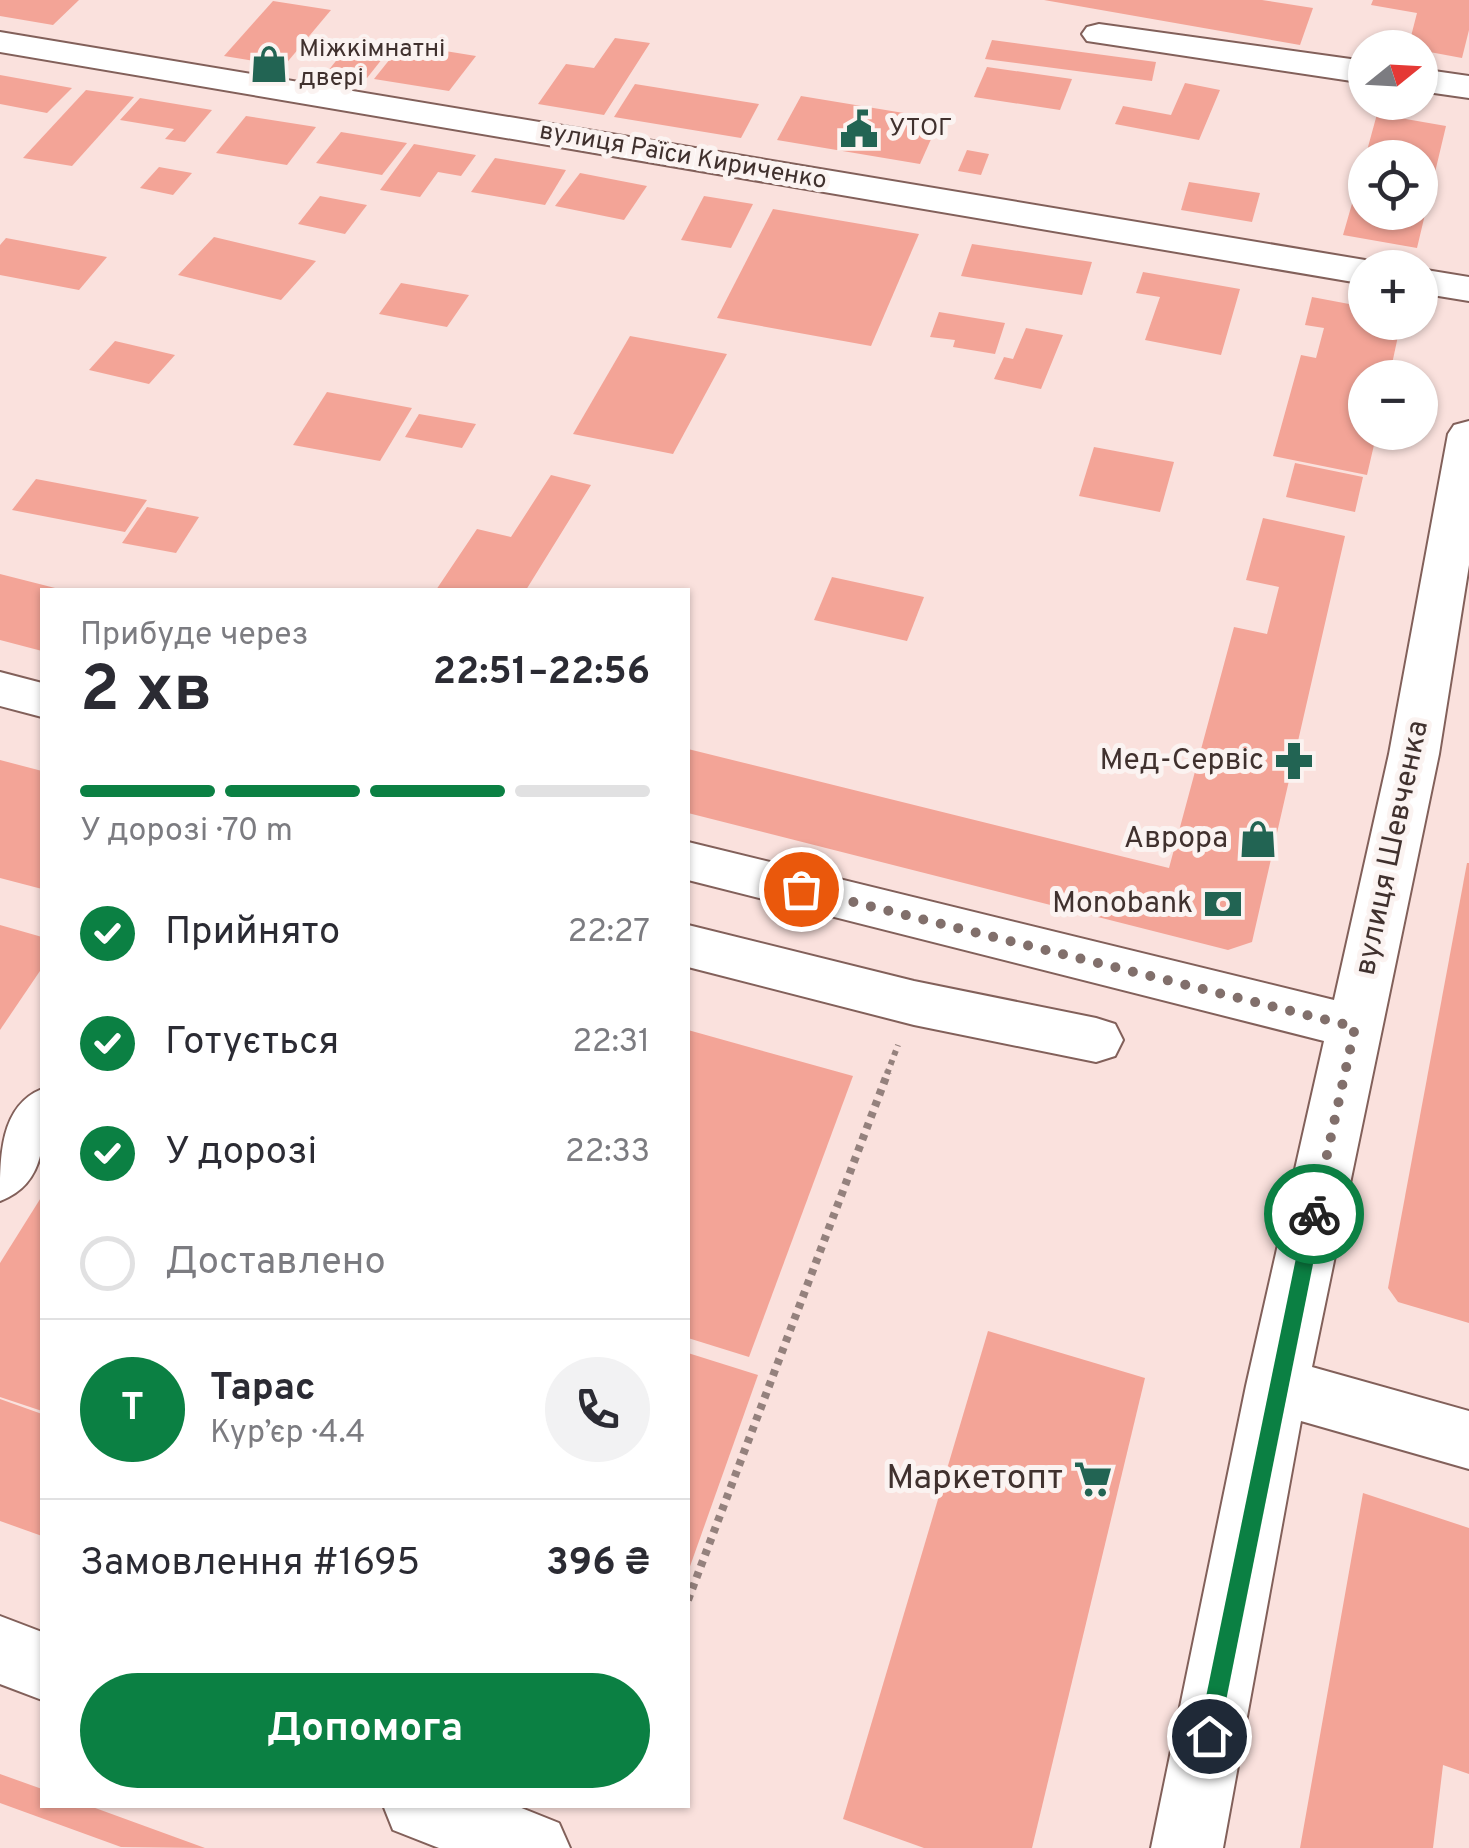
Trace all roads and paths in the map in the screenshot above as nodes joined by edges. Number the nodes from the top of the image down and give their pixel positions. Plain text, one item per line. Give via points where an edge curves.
1 (1099, 34) dead end
2 (0, 42) edge
3 (1348, 70) edge
4 (1438, 83) edge
5 (1469, 87) edge
6 (1348, 269) edge
7 (1438, 284) edge
8 (1469, 289) edge
9 (1469, 434) edge
10 (1452, 634) edge
11 (0, 689) edge
12 (40, 699) edge
13 (690, 861) edge
14 (690, 946) edge
15 (914, 1002) junction
16 (1355, 1027) junction
17 (1096, 1040) dead end
18 (40, 1115) edge
19 (0, 1176) edge
20 (1277, 1386) junction
21 (1469, 1440) edge
22 (690, 1595) edge
23 (0, 1650) edge
24 (40, 1665) edge
25 (427, 1822) edge
26 (534, 1848) edge
27 (1186, 1848) edge

1 - 3 street
2 - 6 street, вулиця Раїси Кириченко
4 - 5 street
7 - 8 street
9 - 10 street, вулиця Шевченка
10 - 16 street, вулиця Шевченка via 1414,754
11 - 12 street
13 - 16 street
14 - 15 street
15 - 17 street
15 - 22 path
16 - 20 street, вулиця Шевченка
18 - 19 street
20 - 21 street
20 - 27 street, вулиця Шевченка
23 - 24 street
25 - 26 street

